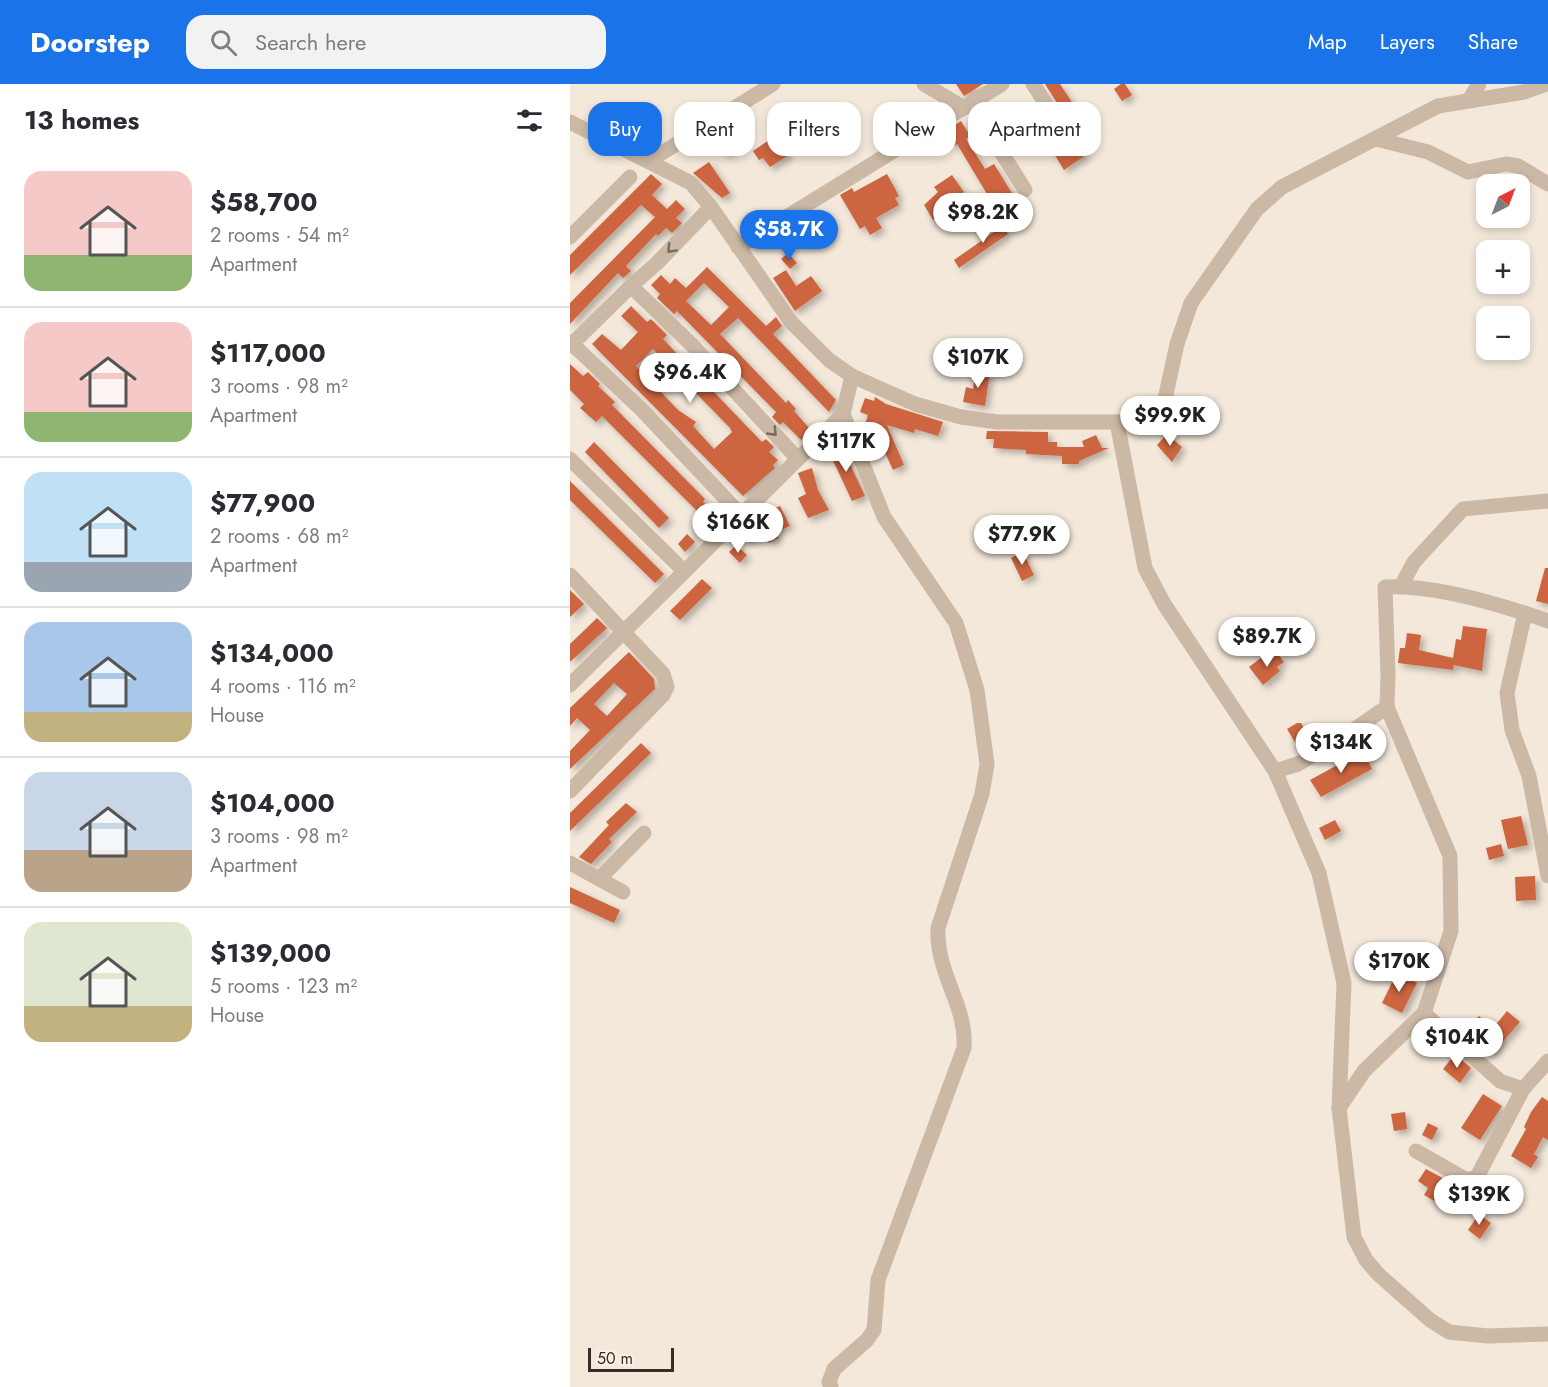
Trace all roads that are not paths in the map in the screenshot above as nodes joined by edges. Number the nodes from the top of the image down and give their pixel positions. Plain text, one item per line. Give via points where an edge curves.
1 (773, 84) edge
2 (924, 84) edge
3 (1002, 84) edge
4 (1033, 84) edge
5 (1479, 84) edge
6 (1547, 84) edge
7 (1469, 100) junction
8 (974, 102) edge
9 (1045, 102) edge
10 (968, 106) joint
11 (570, 122) edge
12 (1376, 139) junction
13 (1002, 156) edge
14 (649, 161) junction
15 (630, 177) dead end
16 (1548, 184) edge
17 (1025, 190) dead end
18 (711, 207) junction
19 (570, 237) edge
20 (738, 247) junction
21 (631, 286) junction
22 (571, 344) edge
23 (852, 376) junction
24 (843, 414) junction
25 (1117, 422) junction
26 (570, 459) edge
27 (798, 459) junction
28 (1548, 501) edge
29 (742, 516) junction
30 (684, 571) junction
31 (570, 576) edge
32 (1401, 586) junction
33 (1525, 613) junction
34 (1548, 621) edge
35 (625, 631) junction
36 (570, 685) edge
37 (1387, 707) junction
38 (1275, 771) junction
39 (570, 791) edge
40 (644, 832) dead end
41 (570, 863) edge
42 (1548, 876) edge
43 (599, 879) junction
44 (622, 892) dead end
45 (1424, 1013) junction
46 (1548, 1061) edge
47 (1522, 1089) junction
48 (1339, 1108) junction
49 (1416, 1151) dead end
50 (1548, 1334) edge
51 (831, 1387) edge

1 - 14 street
2 - 10 street
3 - 8 street
4 - 9 street
5 - 7 street
6 - 7 street via 1524,92
7 - 12 street via 1438,106
10 - 20 street
11 - 14 street
12 - 16 street via 1428,152 1468,172 1506,164 1518,166
12 - 25 street via 1291,181 1257,209 1191,303 1159,411 1144,421
13 - 17 street
14 - 18 street via 691,183
15 - 19 street
18 - 20 street
18 -> 21 street
20 - 23 street via 791,322 829,360
21 - 22 street
21 -> 27 street
22 - 29 street via 642,410
23 - 24 street
23 - 25 street via 915,404 961,417 997,422
24 - 27 street
24 - 51 street via 884,517 956,623 977,690 987,764 982,794 938,928 937,946 943,972 965,1029 964,1048 878,1280 874,1330 834,1370
25 - 38 street via 1145,568 1164,604
26 - 30 street
27 - 29 street
28 - 32 street via 1463,509 1414,561
29 - 30 street
30 - 35 street
31 - 35 street
32 - 33 street via 1411,585
32 - 37 street via 1384,587
33 - 34 street
33 - 42 street via 1507,693 1512,730 1528,776
35 - 36 street
35 - 39 street via 663,674 667,687
37 - 38 street via 1316,754
37 - 45 street via 1450,856 1451,931
38 - 48 street via 1319,873 1344,983
40 - 43 street
41 - 43 street
43 - 44 street
45 - 47 street via 1500,1081
45 - 48 street via 1364,1071
46 - 47 street
47 - 49 street via 1477,1177 1467,1180
48 - 50 street via 1354,1237 1379,1275 1449,1332 1488,1336

